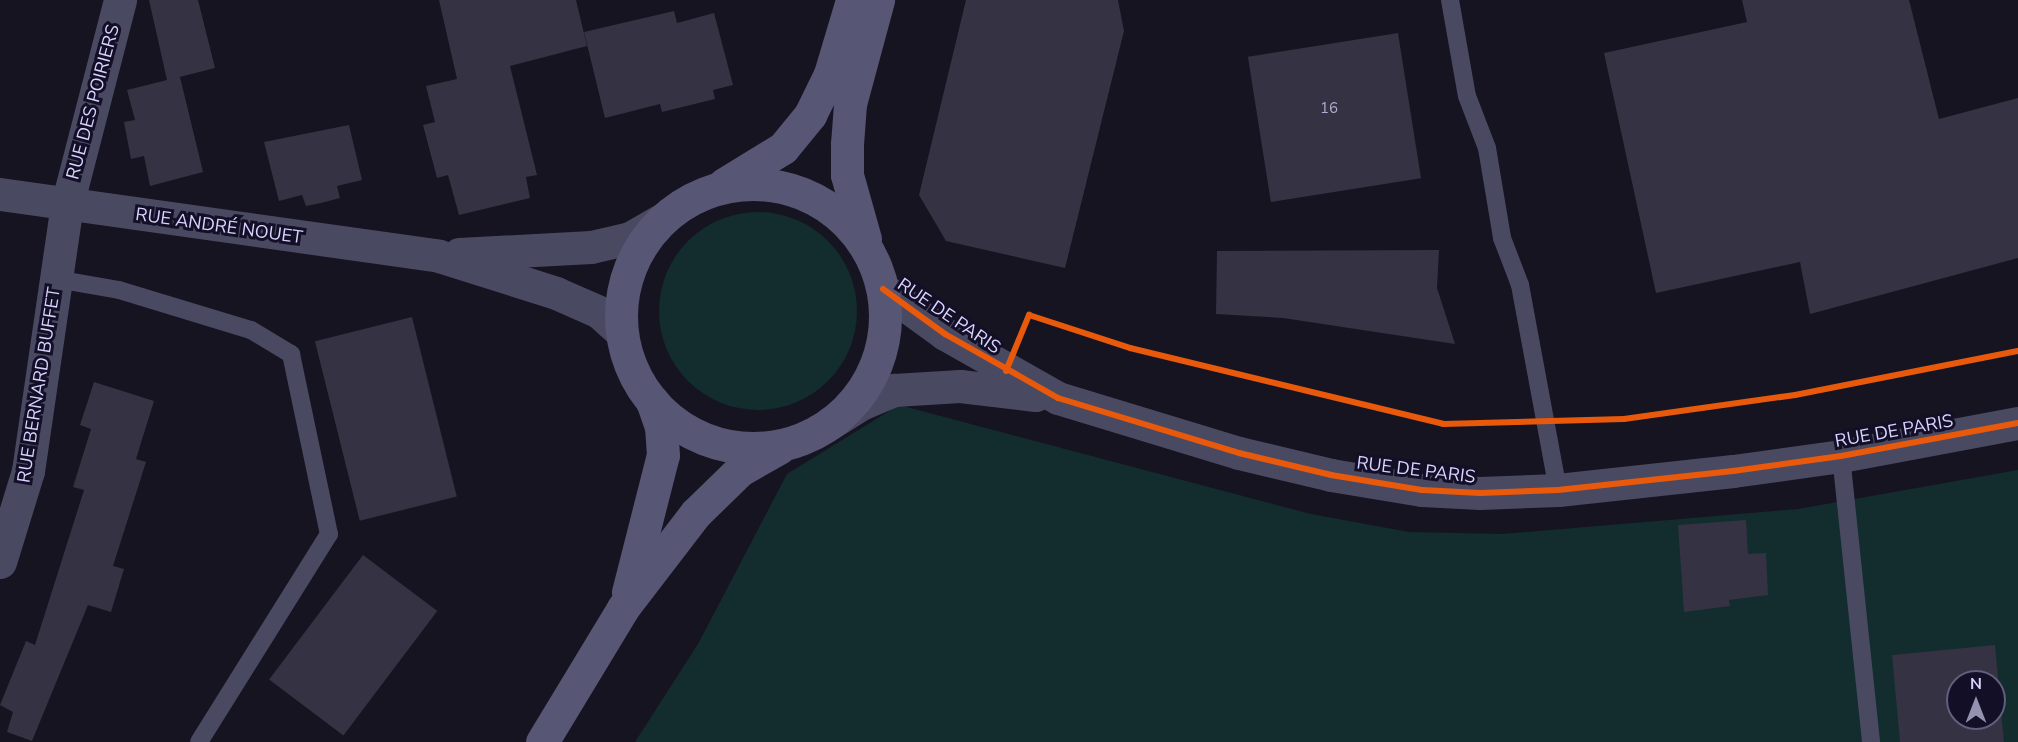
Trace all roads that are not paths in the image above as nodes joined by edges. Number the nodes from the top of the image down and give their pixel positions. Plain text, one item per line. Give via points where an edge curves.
1 (120, 0) edge
2 (852, 0) edge
3 (878, 0) edge
4 (1449, 0) edge
5 (707, 192) junction
6 (0, 194) edge
7 (67, 205) junction
8 (664, 218) junction
9 (871, 255) junction
10 (439, 256) junction
11 (56, 279) junction
12 (883, 289) junction
13 (621, 332) junction
14 (1058, 398) junction
15 (652, 401) junction
16 (2018, 423) edge
17 (829, 424) junction
18 (792, 443) junction
19 (1841, 456) junction
20 (1558, 490) junction
21 (0, 562) edge
22 (623, 608) junction
23 (199, 742) edge
24 (542, 742) edge
25 (1871, 742) edge

1 - 7 street, RUE DES POIRIERS
2 - 5 main road via 830,74 798,131 783,148 746,174
3 - 9 main road via 850,104 847,144 852,199
4 - 20 lane via 1467,96 1487,148 1502,238 1520,285
5 - 8 main road
5 - 9 main road via 745,184 782,187 809,197 848,224
6 - 7 street, RUE ANDRÉ NOUET
7 - 10 street, RUE ANDRÉ NOUET
7 - 11 street, RUE BERNARD BUFFET
8 - 10 street, RUE ANDRÉ NOUET via 630,238 591,247
8 - 13 main road via 638,251 627,280
9 - 12 main road
10 - 13 street, RUE ANDRÉ NOUET via 556,293 599,312
11 - 21 street, RUE BERNARD BUFFET via 28,471
11 - 23 lane via 119,291 251,330 291,354 329,534
12 - 14 street, RUE DE PARIS via 945,334
12 - 17 main road via 885,328 877,365 858,398
13 - 15 main road via 632,369
14 - 17 street, RUE DE PARIS via 960,386 905,389 863,403
14 - 20 street, RUE DE PARIS via 1149,428 1331,475 1422,490 1480,494
15 - 18 main road via 681,427 716,443 754,449
15 - 22 main road via 661,427 663,455
16 - 19 street, RUE DE PARIS
17 - 18 main road
18 - 22 main road via 768,452 740,470 696,513
19 - 20 street, RUE DE PARIS
19 - 25 lane
22 - 24 main road

